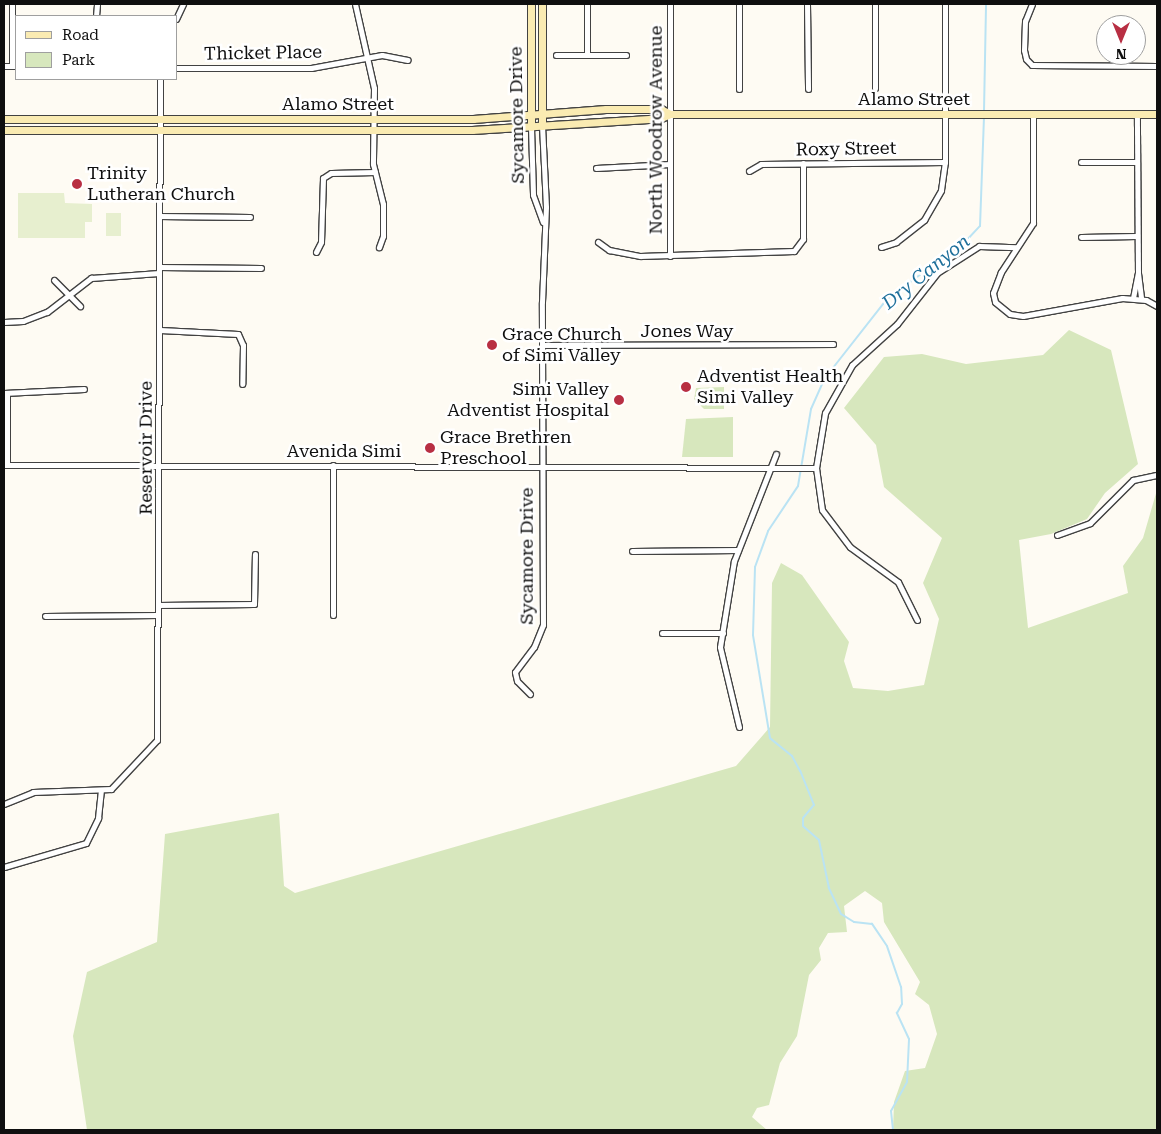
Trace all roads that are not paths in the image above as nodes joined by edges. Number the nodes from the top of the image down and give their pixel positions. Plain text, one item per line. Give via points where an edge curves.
1 (12, 4) edge
2 (354, 4) edge
3 (531, 4) edge
4 (542, 4) edge
5 (587, 4) edge
6 (670, 4) edge
7 (738, 4) edge
8 (807, 4) edge
9 (875, 4) edge
10 (945, 4) edge
11 (1032, 4) edge
12 (556, 55) dead end
13 (587, 55) junction
14 (626, 55) dead end
15 (370, 57) junction
16 (408, 60) dead end
17 (4, 66) edge
18 (14, 66) edge
19 (1157, 66) edge
20 (178, 68) edge
21 (160, 80) edge
22 (875, 88) dead end
23 (739, 89) dead end
24 (808, 89) dead end
25 (542, 114) junction
26 (670, 114) junction
27 (946, 114) junction
28 (1033, 114) junction
29 (1137, 114) junction
30 (1157, 114) edge
31 (531, 115) junction
32 (4, 119) edge
33 (160, 119) junction
34 (374, 119) junction
35 (542, 126) junction
36 (531, 127) junction
37 (4, 130) edge
38 (160, 130) junction
39 (373, 131) junction
40 (945, 162) junction
41 (1081, 162) dead end
42 (1136, 162) junction
43 (803, 163) junction
44 (670, 164) junction
45 (596, 168) dead end
46 (749, 170) dead end
47 (375, 172) junction
48 (159, 216) junction
49 (250, 217) dead end
50 (544, 224) junction
51 (1136, 236) junction
52 (1081, 237) dead end
53 (598, 242) dead end
54 (379, 247) dead end
55 (881, 247) dead end
56 (1016, 247) junction
57 (316, 252) dead end
58 (670, 256) junction
59 (261, 268) dead end
60 (159, 270) junction
61 (1138, 273) junction
62 (54, 280) dead end
63 (67, 293) junction
64 (1133, 298) junction
65 (1141, 299) junction
66 (80, 306) dead end
67 (1157, 306) edge
68 (4, 322) edge
69 (160, 330) junction
70 (833, 344) dead end
71 (542, 345) junction
72 (242, 384) dead end
73 (84, 389) dead end
74 (5, 393) edge
75 (776, 454) dead end
76 (5, 465) edge
77 (160, 465) junction
78 (332, 465) junction
79 (542, 465) junction
80 (773, 466) junction
81 (815, 468) junction
82 (1157, 475) edge
83 (1057, 534) dead end
84 (738, 550) junction
85 (632, 551) dead end
86 (255, 554) dead end
87 (158, 605) junction
88 (158, 615) junction
89 (333, 615) dead end
90 (45, 616) dead end
91 (917, 620) dead end
92 (723, 632) junction
93 (662, 633) dead end
94 (530, 694) dead end
95 (739, 727) dead end
96 (101, 791) junction
97 (4, 804) edge
98 (4, 867) edge

1 - 18 street
2 - 15 street
3 - 31 main road, Sycamore Drive
4 - 25 main road, Sycamore Drive
5 - 13 street
6 - 26 street, North Woodrow Avenue
7 - 23 street
8 - 24 street
9 - 22 street
10 - 27 street
11 - 19 street via 1024,32 1026,59 1037,66
12 - 13 street
13 - 14 street
15 - 16 street, Thicket Place via 391,55
15 - 20 street, Thicket Place via 311,68
15 - 34 street
17 - 18 street
21 - 33 street, Reservoir Drive
25 - 26 main road, Alamo Street via 661,109
25 - 31 main road, Alamo Street
25 - 35 main road, Sycamore Drive
26 - 27 main road, Alamo Street
26 - 35 main road, Alamo Street via 661,118
26 - 44 street, North Woodrow Avenue
27 - 28 main road, Alamo Street
27 - 40 street
28 - 29 main road, Alamo Street
28 - 56 street via 1033,223
29 - 30 main road, Alamo Street
29 - 42 street
31 - 34 main road, Alamo Street
31 - 36 main road, Sycamore Drive
32 - 33 main road, Alamo Street
33 - 34 main road, Alamo Street
33 - 38 street, Reservoir Drive
34 - 39 street
35 - 36 main road, Alamo Street
35 - 50 street, Sycamore Drive
36 - 39 main road, Alamo Street
36 - 50 street, Sycamore Drive via 533,195
37 - 38 main road, Alamo Street
38 - 39 main road, Alamo Street
38 - 48 street, Reservoir Drive
39 - 47 street
40 - 43 street, Roxy Street
40 - 55 street via 941,190 930,214 896,242
41 - 42 street
42 - 51 street
43 - 46 street, Roxy Street via 761,164
43 - 58 street via 803,239 794,251
44 - 45 street
44 - 58 street, North Woodrow Avenue
47 - 54 street via 383,204 384,236
47 - 57 street via 327,175 320,182 321,242
48 - 49 street
48 - 60 street, Reservoir Drive
50 - 71 street, Sycamore Drive
51 - 52 street
51 - 61 street
53 - 58 street via 609,250 626,254
56 - 64 street via 993,293 1000,308 1023,316
56 - 81 street via 979,246 930,279 903,318 861,355 836,388 822,425
59 - 60 street
60 - 63 street via 101,275
60 - 69 street, Reservoir Drive
61 - 64 street
61 - 65 street
62 - 63 street
63 - 66 street
63 - 68 street via 35,318
64 - 65 street
65 - 67 street
69 - 72 street via 238,334 243,345
69 - 77 street, Reservoir Drive
70 - 71 street, Jones Way
71 - 79 street, Sycamore Drive
73 - 74 street
74 - 76 street
75 - 80 street
76 - 77 street, Avenida Simi
77 - 78 street, Avenida Simi
77 - 87 street, Reservoir Drive
78 - 79 street, Avenida Simi
78 - 89 street
79 - 80 street, Avenida Simi
79 - 94 street, Sycamore Drive via 543,625 534,647 515,672 517,681
80 - 81 street, Avenida Simi
80 - 84 street
81 - 91 street via 818,501 826,519 850,547 898,582
82 - 83 street via 1133,480 1090,523
84 - 85 street
84 - 92 street
86 - 87 street via 254,604
87 - 88 street, Reservoir Drive
88 - 90 street
88 - 96 street, Reservoir Drive via 157,740 114,787
92 - 93 street
92 - 95 street via 720,647
96 - 97 street via 33,792
96 - 98 street via 94,830 86,844

